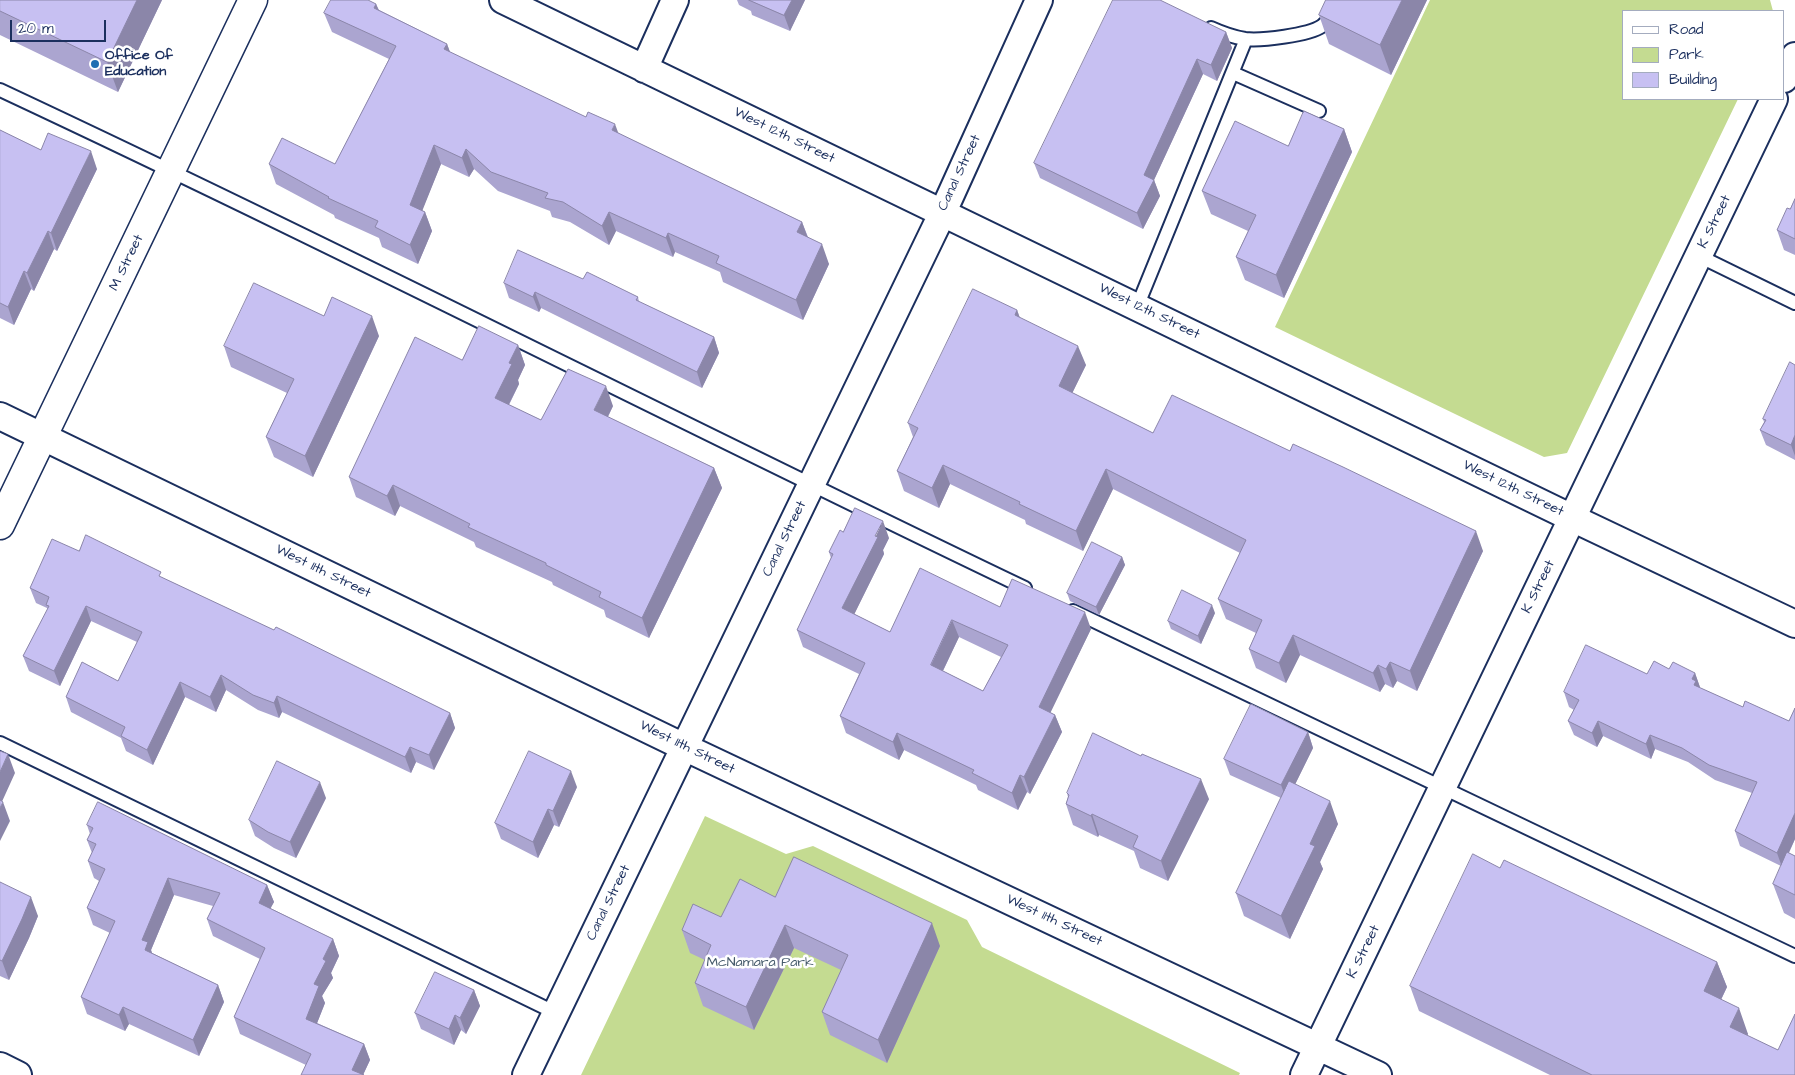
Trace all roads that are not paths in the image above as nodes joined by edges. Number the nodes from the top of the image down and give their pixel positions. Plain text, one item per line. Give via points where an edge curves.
1 (253, 0) edge
2 (503, 0) edge
3 (675, 0) edge
4 (1039, 0) edge
5 (1339, 0) edge
6 (1196, 21) edge
7 (1246, 39) junction
8 (1795, 56) edge
9 (644, 69) junction
10 (1233, 74) junction
11 (1785, 77) edge
12 (0, 90) edge
13 (1774, 100) edge
14 (1319, 111) dead end
15 (172, 170) junction
16 (942, 212) junction
17 (1699, 256) junction
18 (1795, 303) edge
19 (1137, 307) junction
20 (0, 416) edge
21 (42, 436) junction
22 (810, 486) junction
23 (1572, 518) junction
24 (0, 525) edge
25 (1033, 592) edge
26 (1060, 605) edge
27 (1795, 624) edge
28 (0, 743) edge
29 (684, 747) junction
30 (1442, 788) junction
31 (1795, 956) edge
32 (556, 1013) junction
33 (1318, 1046) junction
34 (0, 1066) edge
35 (18, 1075) edge
36 (526, 1075) edge
37 (1304, 1075) edge
38 (1378, 1075) edge

1 - 15 street, M Street
2 - 9 street, West 12th Street
3 - 9 street
4 - 16 street, Canal Street
5 - 7 lane via 1328,20 1320,27 1302,34
6 - 7 lane
7 - 10 lane
8 - 11 street
9 - 16 street, West 12th Street
10 - 14 lane
10 - 19 lane
12 - 15 lane
13 - 17 street, K Street
15 - 21 street, M Street
15 - 22 lane
16 - 19 street, West 12th Street
16 - 22 street, Canal Street
17 - 18 lane
17 - 23 street, K Street
19 - 23 street, West 12th Street
20 - 21 street, West 11th Street
21 - 24 street, M Street
21 - 29 street, West 11th Street
22 - 25 lane
22 - 29 street, Canal Street
23 - 27 street, West 12th Street
23 - 30 street, K Street
26 - 30 lane
28 - 32 lane
29 - 32 street, Canal Street
29 - 33 street, West 11th Street
30 - 31 lane
30 - 33 street, K Street
32 - 36 street, Canal Street
33 - 37 street, K Street
33 - 38 street, West 11th Street
34 - 35 street

